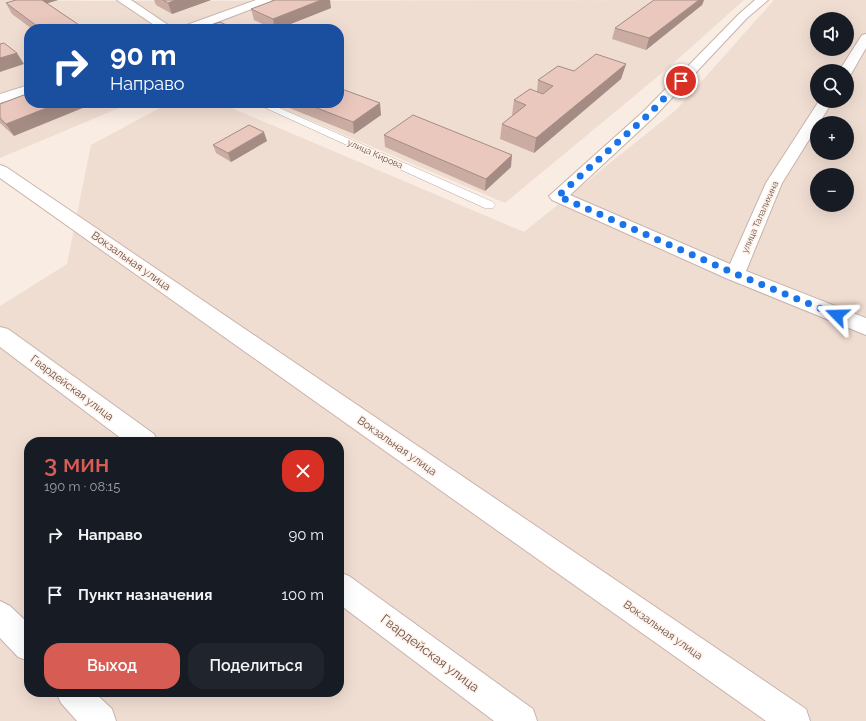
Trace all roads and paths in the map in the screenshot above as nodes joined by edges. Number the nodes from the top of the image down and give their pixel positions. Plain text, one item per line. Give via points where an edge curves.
1 (123, 0) edge
2 (266, 0) edge
3 (762, 0) edge
4 (160, 24) edge
5 (201, 24) edge
6 (866, 38) edge
7 (850, 64) edge
8 (24, 90) edge
9 (0, 99) edge
10 (271, 108) edge
11 (822, 108) edge
12 (0, 170) edge
13 (489, 205) dead end
14 (736, 274) junction
15 (866, 327) edge
16 (0, 335) edge
17 (138, 437) edge
18 (344, 590) edge
19 (0, 617) edge
20 (24, 641) edge
21 (77, 697) edge
22 (100, 721) edge
23 (521, 721) edge
24 (794, 721) edge

1 - 4 street
2 - 5 street
3 - 14 street via 649,114 558,196
6 - 7 street
8 - 9 street
10 - 13 lane, улица Кирова
11 - 14 street, улица Талалихина via 774,183
12 - 24 street, Вокзальная улица
14 - 15 street
16 - 17 street, Гвардейская улица
18 - 23 street, Гвардейская улица
19 - 20 street
21 - 22 street

